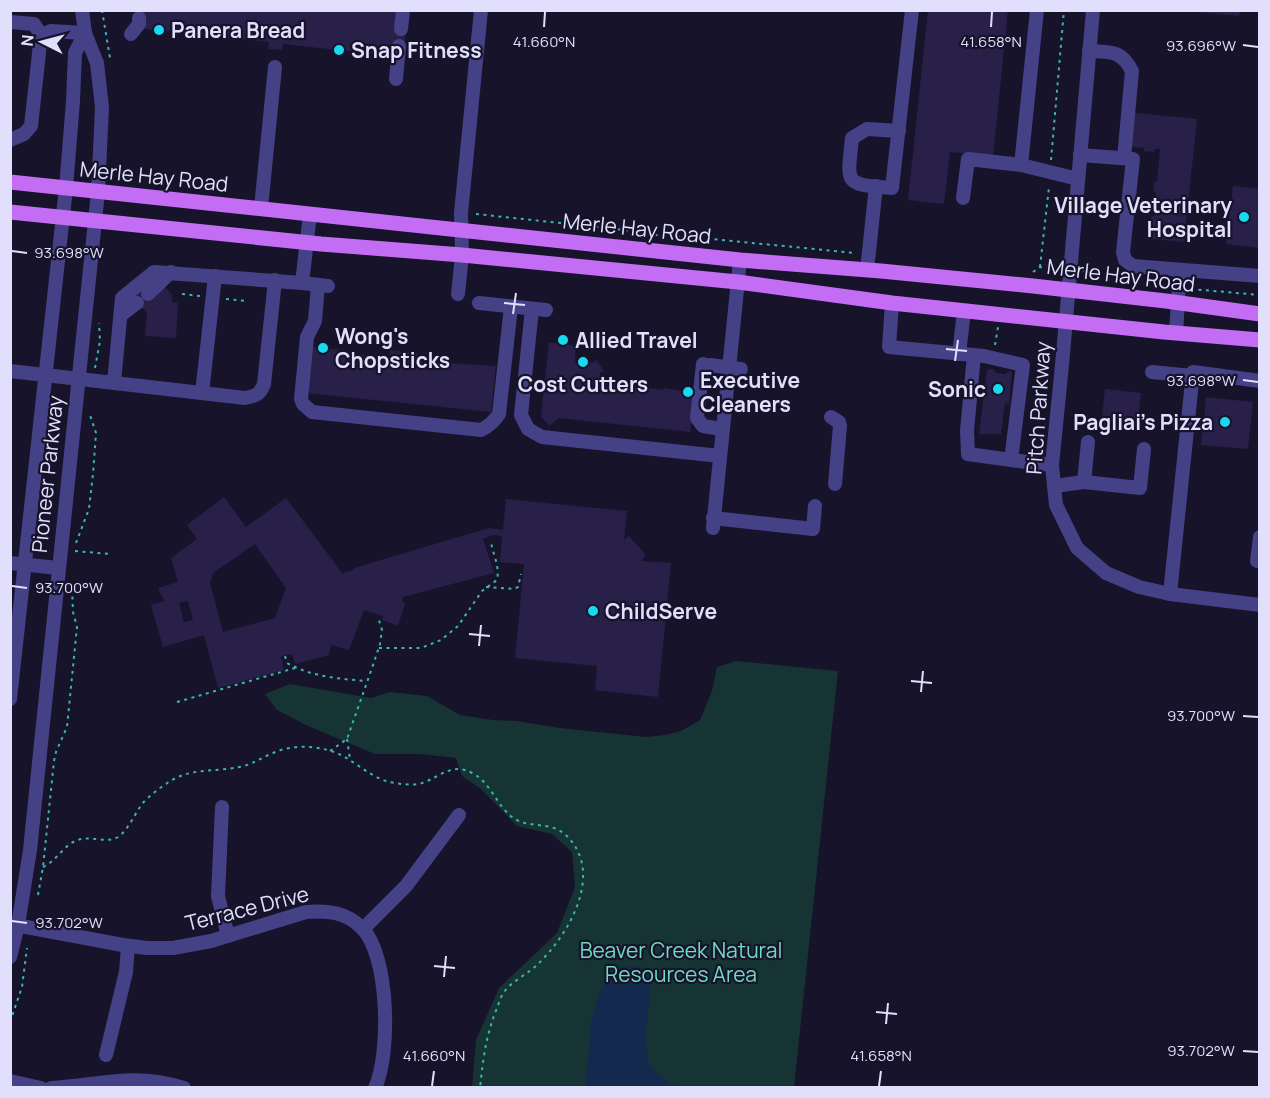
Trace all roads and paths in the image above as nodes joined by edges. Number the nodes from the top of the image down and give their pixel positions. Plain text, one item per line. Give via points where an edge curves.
1 (82, 10) edge
2 (403, 10) edge
3 (481, 10) edge
4 (912, 10) edge
5 (1037, 10) edge
6 (1064, 10) edge
7 (1093, 10) edge
8 (139, 18) dead end
9 (10, 22) edge
10 (401, 29) dead end
11 (85, 33) junction
12 (131, 34) dead end
13 (40, 35) junction
14 (399, 46) dead end
15 (1089, 51) junction
16 (275, 67) dead end
17 (396, 79) dead end
18 (898, 131) junction
19 (10, 140) edge
20 (1080, 154) junction
21 (1124, 158) junction
22 (1021, 165) junction
23 (1050, 172) junction
24 (1078, 179) junction
25 (10, 182) edge
26 (876, 186) junction
27 (66, 188) junction
28 (98, 192) junction
29 (963, 198) dead end
30 (261, 208) junction
31 (10, 212) edge
32 (310, 214) junction
33 (63, 218) junction
34 (94, 221) junction
35 (460, 231) junction
36 (307, 242) junction
37 (462, 255) junction
38 (740, 260) junction
39 (1040, 267) dead end
40 (867, 270) junction
41 (1180, 270) junction
42 (171, 272) junction
43 (215, 276) junction
44 (1260, 276) edge
45 (275, 280) junction
46 (738, 282) junction
47 (302, 284) junction
48 (1068, 291) junction
49 (458, 294) dead end
50 (478, 303) dead end
51 (892, 303) junction
52 (1178, 303) junction
53 (510, 306) junction
54 (532, 309) junction
55 (546, 310) dead end
56 (964, 311) junction
57 (1260, 314) edge
58 (121, 315) junction
59 (99, 322) dead end
60 (1065, 322) junction
61 (313, 324) junction
62 (327, 330) dead end
63 (1176, 333) junction
64 (1260, 340) edge
65 (492, 347) dead end
66 (506, 348) junction
67 (959, 354) junction
68 (974, 355) junction
69 (735, 368) junction
70 (10, 371) edge
71 (1152, 372) dead end
72 (46, 375) junction
73 (1192, 376) junction
74 (85, 379) junction
75 (1260, 381) edge
76 (114, 382) junction
77 (202, 393) junction
78 (89, 408) dead end
79 (831, 417) dead end
80 (722, 429) junction
81 (1088, 442) dead end
82 (1144, 448) dead end
83 (720, 456) junction
84 (1011, 459) junction
85 (1052, 465) junction
86 (1084, 482) junction
87 (835, 483) dead end
88 (1054, 486) junction
89 (815, 506) dead end
90 (1260, 537) edge
91 (491, 542) dead end
92 (75, 551) junction
93 (110, 554) dead end
94 (74, 559) dead end
95 (1260, 561) edge
96 (10, 563) edge
97 (26, 564) junction
98 (58, 568) junction
99 (521, 574) dead end
100 (71, 581) dead end
101 (486, 587) junction
102 (1170, 594) junction
103 (1260, 605) edge
104 (378, 617) dead end
105 (379, 648) junction
106 (285, 656) dead end
107 (295, 668) junction
108 (367, 681) junction
109 (10, 699) edge
110 (177, 702) dead end
111 (347, 739) junction
112 (330, 751) junction
113 (350, 761) junction
114 (222, 807) dead end
115 (459, 815) dead end
116 (14, 924) edge
117 (363, 929) junction
118 (228, 936) junction
119 (128, 946) junction
120 (10, 957) edge
121 (106, 1055) dead end
122 (10, 1082) edge
123 (80, 1086) edge
124 (41, 1088) edge
125 (51, 1088) edge
126 (183, 1088) edge
127 (375, 1088) edge
128 (480, 1088) edge

1 - 11 street, Pioneer Parkway
2 - 10 street
3 - 35 street
4 - 18 street
5 - 22 street
6 - 23 path
7 - 15 street, Pitch Parkway
8 - 12 street
9 - 13 street via 34,24
11 - 13 street via 51,31
11 - 27 street, Pioneer Parkway via 75,53
11 - 28 street, Pioneer Parkway via 97,63 102,107
13 - 19 street via 31,126
14 - 17 street
15 - 20 street, Pitch Parkway
15 - 21 street via 1113,52 1126,58 1132,71
16 - 30 street via 274,140
18 - 26 street via 892,188
18 - 26 street via 867,129 852,138 851,180 858,185
20 - 21 street
20 - 24 street, Pitch Parkway
21 - 41 street via 1133,159 1125,260 1133,266
22 - 23 street
22 - 29 street via 968,159
23 - 24 street
23 - 39 path
24 - 48 street, Pitch Parkway
25 - 27 main road, Merle Hay Road
26 - 40 street
27 - 28 main road, Merle Hay Road
27 - 33 street, Pioneer Parkway
28 - 30 main road, Merle Hay Road
28 - 34 street, Pioneer Parkway
30 - 32 main road, Merle Hay Road
31 - 33 main road, Merle Hay Road
32 - 35 main road, Merle Hay Road
32 - 36 street
33 - 34 main road, Merle Hay Road
33 - 72 street, Pioneer Parkway
34 - 36 main road, Merle Hay Road
34 - 74 street, Pioneer Parkway
35 - 37 street
35 - 38 main road, Merle Hay Road
36 - 37 main road, Merle Hay Road
36 - 47 street
37 - 46 main road, Merle Hay Road
37 - 49 street
38 - 40 main road, Merle Hay Road
38 - 46 street
40 - 48 main road, Merle Hay Road
41 - 44 street
41 - 52 street
42 - 43 street
42 - 58 street
42 - 58 street via 154,272 122,298
43 - 45 street
43 - 77 street
45 - 47 street
45 - 77 street via 261,391 245,398
46 - 51 main road, Merle Hay Road
46 - 69 street
47 - 61 street via 323,286
48 - 52 main road, Merle Hay Road
48 - 60 street, Pitch Parkway
50 - 53 street
51 - 56 main road, Merle Hay Road
51 - 67 street via 889,347
52 - 57 main road, Merle Hay Road
52 - 63 street
53 - 54 street
53 - 66 street
54 - 55 street
54 - 83 street via 521,415 528,429 542,437
56 - 60 main road, Merle Hay Road
56 - 67 street
58 - 76 street
59 - 74 path via 99,353
60 - 63 main road, Merle Hay Road
60 - 85 street, Pitch Parkway
61 - 62 street
61 - 66 street via 307,337 301,399 312,412 482,430 499,414
63 - 64 main road, Merle Hay Road
65 - 66 street
67 - 68 street
68 - 84 street via 968,454
68 - 84 street via 1023,365
69 - 80 street via 731,407
69 - 80 street via 706,364 697,418 703,426
70 - 72 street
71 - 73 street
72 - 74 street
72 - 97 street, Pioneer Parkway
73 - 75 street via 1193,372
73 - 102 street
74 - 76 street
74 - 98 street, Pioneer Parkway
76 - 77 street
78 - 92 path via 96,433 93,474 89,509
79 - 87 street via 840,426
80 - 83 street
81 - 86 street
82 - 86 street via 1140,488
83 - 89 street via 724,478 713,523 802,533 813,529
84 - 85 street
85 - 88 street, Pitch Parkway
86 - 88 street
88 - 102 street, Pitch Parkway via 1056,506 1077,548 1106,573 1139,587
90 - 95 street
91 - 101 path via 499,574
92 - 93 path
92 - 94 path
96 - 97 street
97 - 98 street
97 - 109 street, Pioneer Parkway
98 - 116 street, Pioneer Parkway via 30,850
99 - 101 path via 514,589
100 - 112 path via 77,627 67,727 54,761 43,867 70,843 120,836 143,802 177,776 244,766 297,746
101 - 105 path via 458,626 433,645 410,650
102 - 103 street, Pitch Parkway
104 - 105 path via 382,630
105 - 108 path
106 - 107 path
107 - 108 path via 331,678
107 - 110 path
108 - 111 path
111 - 112 path
111 - 113 path
112 - 113 path
113 - 128 path via 374,777 404,784 418,784 457,768 470,772 486,784 511,816 521,823 555,828 578,850 583,871 581,892 572,915 561,937 546,954 504,992 486,1038
114 - 118 street via 218,896
115 - 117 street via 406,886
116 - 119 street, Terrace Drive
116 - 120 street, Pioneer Parkway
117 - 118 street, Terrace Drive via 337,913 322,910
117 - 127 street via 375,951 384,998 385,1051
118 - 119 street, Terrace Drive via 173,948
119 - 121 street via 126,972
122 - 124 street
123 - 125 street
123 - 126 street via 150,1079

